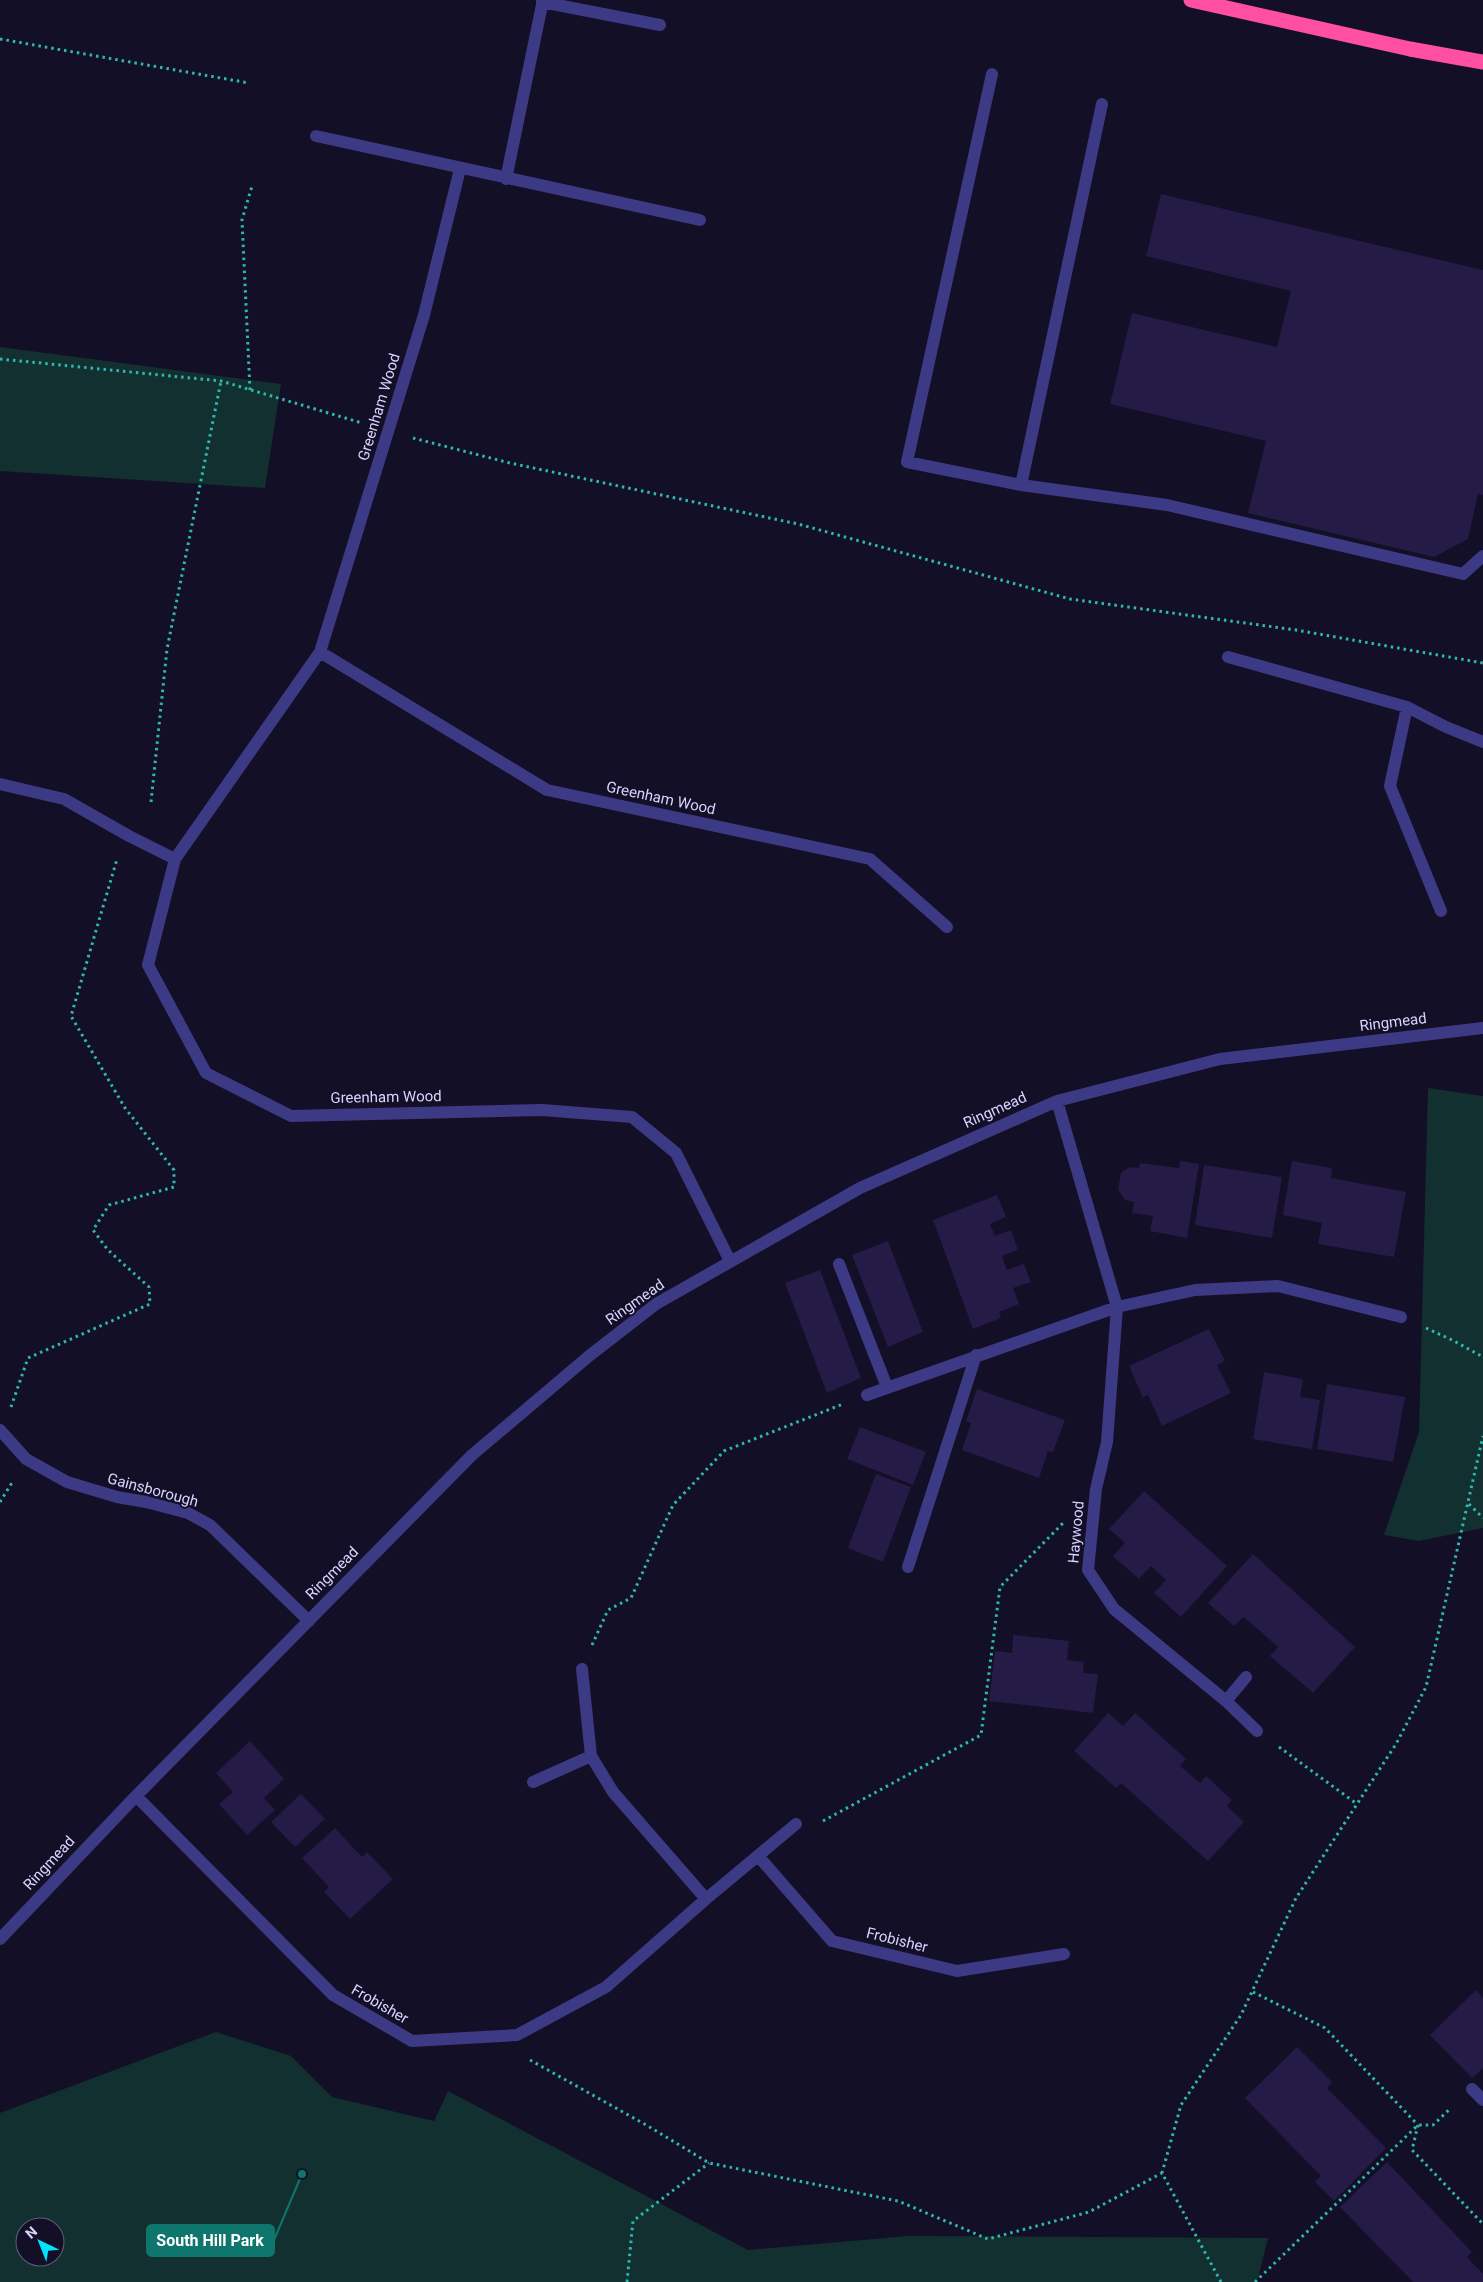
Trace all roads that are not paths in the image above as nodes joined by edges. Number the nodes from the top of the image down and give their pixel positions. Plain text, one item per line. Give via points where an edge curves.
1 (1191, 0) edge
2 (543, 1) edge
3 (660, 24) dead end
4 (1483, 62) edge
5 (992, 74) dead end
6 (1102, 104) dead end
7 (316, 136) dead end
8 (460, 169) junction
9 (506, 178) junction
10 (700, 220) dead end
11 (1021, 485) junction
12 (1483, 556) edge
13 (320, 652) junction
14 (1228, 656) dead end
15 (1407, 707) junction
16 (1483, 742) edge
17 (0, 784) edge
18 (175, 859) junction
19 (1441, 911) dead end
20 (947, 927) dead end
21 (1483, 1028) edge
22 (1057, 1101) junction
23 (730, 1261) junction
24 (839, 1264) dead end
25 (1117, 1307) junction
26 (1401, 1318) road end
27 (976, 1355) junction
28 (887, 1387) junction
29 (867, 1395) road end
30 (1, 1431) edge
31 (908, 1567) dead end
32 (308, 1621) junction
33 (582, 1669) road end
34 (1246, 1677) dead end
35 (1226, 1701) junction
36 (1257, 1731) road end
37 (591, 1756) junction
38 (534, 1782) dead end
39 (136, 1796) junction
40 (796, 1824) road end
41 (759, 1857) junction
42 (706, 1899) junction
43 (0, 1939) edge
44 (1064, 1954) dead end
45 (1472, 2089) road end
46 (1483, 2100) edge

1 - 4 highway
2 - 3 street
2 - 9 street
5 - 11 street via 907,462
6 - 11 street
7 - 8 street
8 - 9 street
8 - 13 street, Greenham Wood via 424,315
9 - 10 street
11 - 12 street via 1167,505 1463,574
13 - 18 street, Greenham Wood
13 - 20 street, Greenham Wood via 547,790 870,859
14 - 15 street
15 - 16 street
15 - 19 street via 1390,786
17 - 18 street via 64,799
18 - 23 street, Greenham Wood via 148,965 206,1073 290,1116 542,1110 632,1117 676,1153
21 - 22 street, Ringmead via 1220,1058
22 - 23 street, Ringmead via 860,1188
22 - 25 street, Haywood
23 - 32 street, Ringmead via 656,1304 472,1455
24 - 28 street
25 - 26 street via 1195,1290 1278,1286
25 - 27 street
25 - 35 street, Haywood via 1107,1442 1096,1489 1088,1570 1114,1609
27 - 28 street
27 - 31 street
28 - 29 street
30 - 32 street, Gainsborough via 26,1459 66,1482 188,1513 210,1525
32 - 39 street, Ringmead
33 - 37 street
34 - 35 street
35 - 36 street, Haywood
37 - 38 street
37 - 42 street via 613,1792
39 - 42 street, Frobisher via 333,1995 412,2041 517,2035 606,1987
39 - 43 street, Ringmead
40 - 41 street, Frobisher
41 - 42 street, Frobisher
41 - 44 street, Frobisher via 832,1941 957,1971
45 - 46 street

